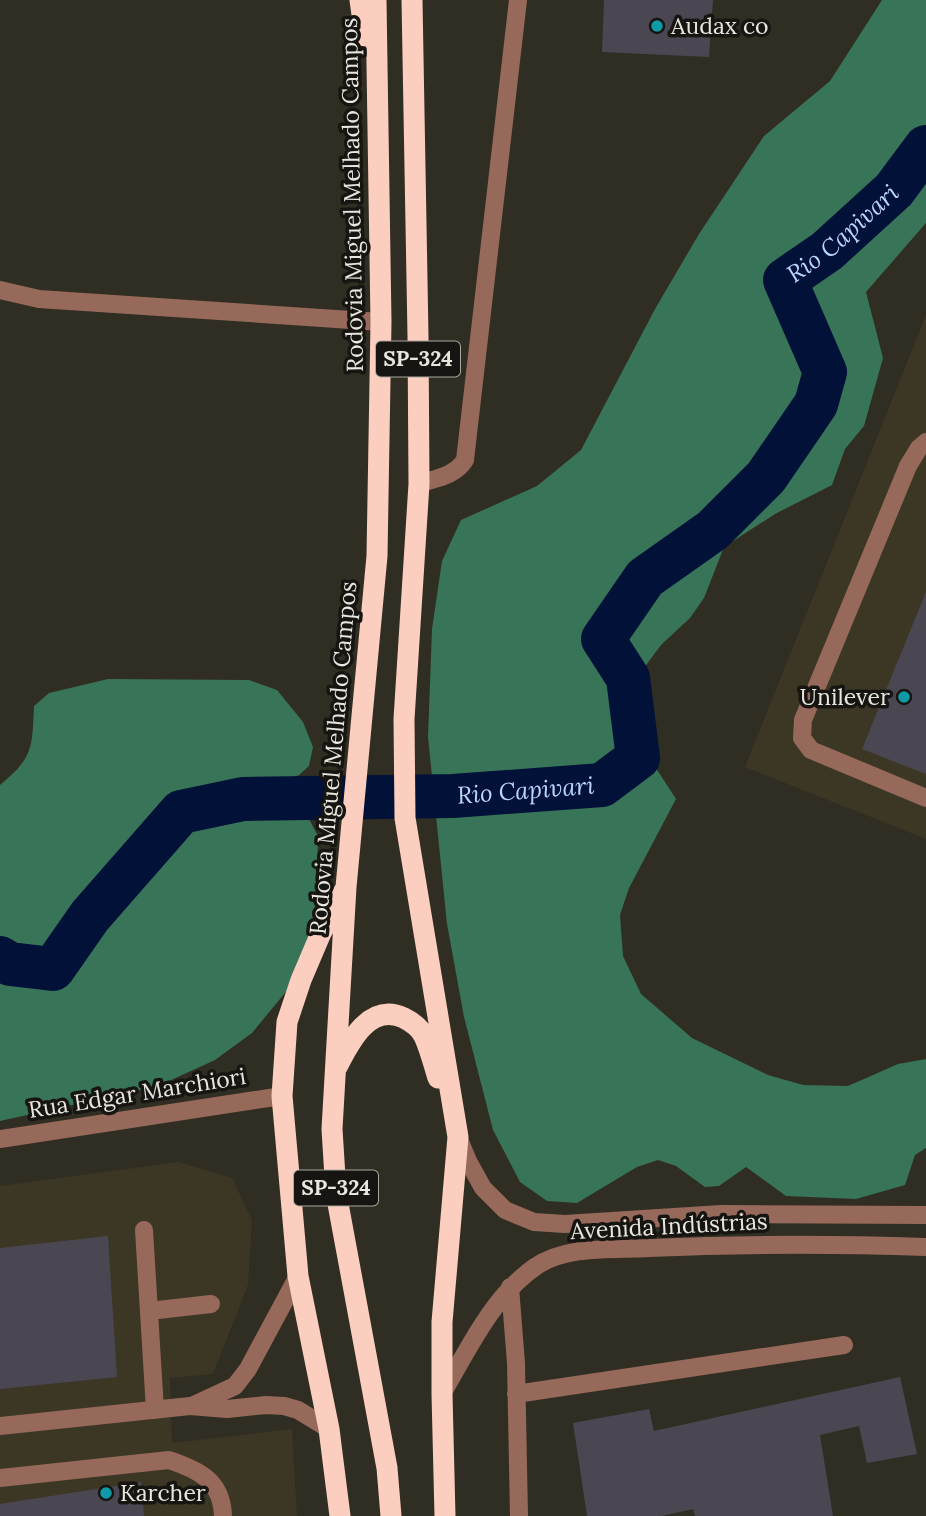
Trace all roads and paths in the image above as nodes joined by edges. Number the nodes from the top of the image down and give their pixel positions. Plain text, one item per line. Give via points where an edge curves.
1 (360, 0) edge
2 (376, 0) edge
3 (412, 0) edge
4 (424, 0) edge
5 (518, 0) edge
6 (378, 127) junction
7 (415, 141) junction
8 (0, 290) edge
9 (381, 322) junction
10 (926, 442) edge
11 (419, 484) junction
12 (926, 798) edge
13 (346, 887) junction
14 (334, 1072) junction
15 (282, 1096) junction
16 (458, 1137) junction
17 (0, 1139) edge
18 (926, 1215) edge
19 (144, 1230) dead end
20 (926, 1247) edge
21 (298, 1276) junction
22 (510, 1287) junction
23 (211, 1304) dead end
24 (149, 1311) junction
25 (844, 1345) dead end
26 (442, 1394) junction
27 (516, 1395) junction
28 (190, 1406) junction
29 (155, 1410) junction
30 (0, 1426) edge
31 (329, 1429) junction
32 (0, 1478) edge
33 (223, 1516) edge
34 (340, 1516) edge
35 (391, 1516) edge
36 (445, 1516) edge
37 (519, 1516) edge

1 - 6 highway
2 - 6 highway, Rodovia Miguel Melhado Campos / SP-324
3 - 7 highway, SP-324
4 - 7 highway
5 - 11 street via 465,460 450,474
6 - 9 highway, Rodovia Miguel Melhado Campos / SP-324
7 - 11 highway, SP-324
8 - 9 street via 39,299
9 - 13 highway, Rodovia Miguel Melhado Campos / SP-324 via 377,556
10 - 12 street via 903,478 803,720 802,738 811,750
11 - 16 highway, SP-324 via 404,719 405,818
13 - 14 highway, Rodovia Miguel Melhado Campos / SP-324
13 - 15 highway via 321,933 288,1022
14 - 16 highway via 369,1019 386,1013 407,1019 423,1034
14 - 35 highway, Rodovia Miguel Melhado Campos / SP-324 via 336,1193 387,1468
15 - 17 street, Rua Edgar Marchiori
15 - 21 highway
16 - 18 street, Avenida Indústrias via 483,1188 505,1210 534,1222 721,1214
16 - 26 highway, SP-324 via 442,1322
19 - 24 street
20 - 22 street, Avenida Indústrias via 704,1245 581,1251 558,1255
21 - 28 street via 235,1385
21 - 31 highway
22 - 26 street, Avenida Indústrias
22 - 27 street
23 - 24 street
24 - 29 street
25 - 27 street
26 - 36 highway, SP-324
27 - 37 street
28 - 29 street
28 - 31 street via 284,1406
29 - 30 street
31 - 34 highway
32 - 33 street via 169,1460 195,1468 213,1483

